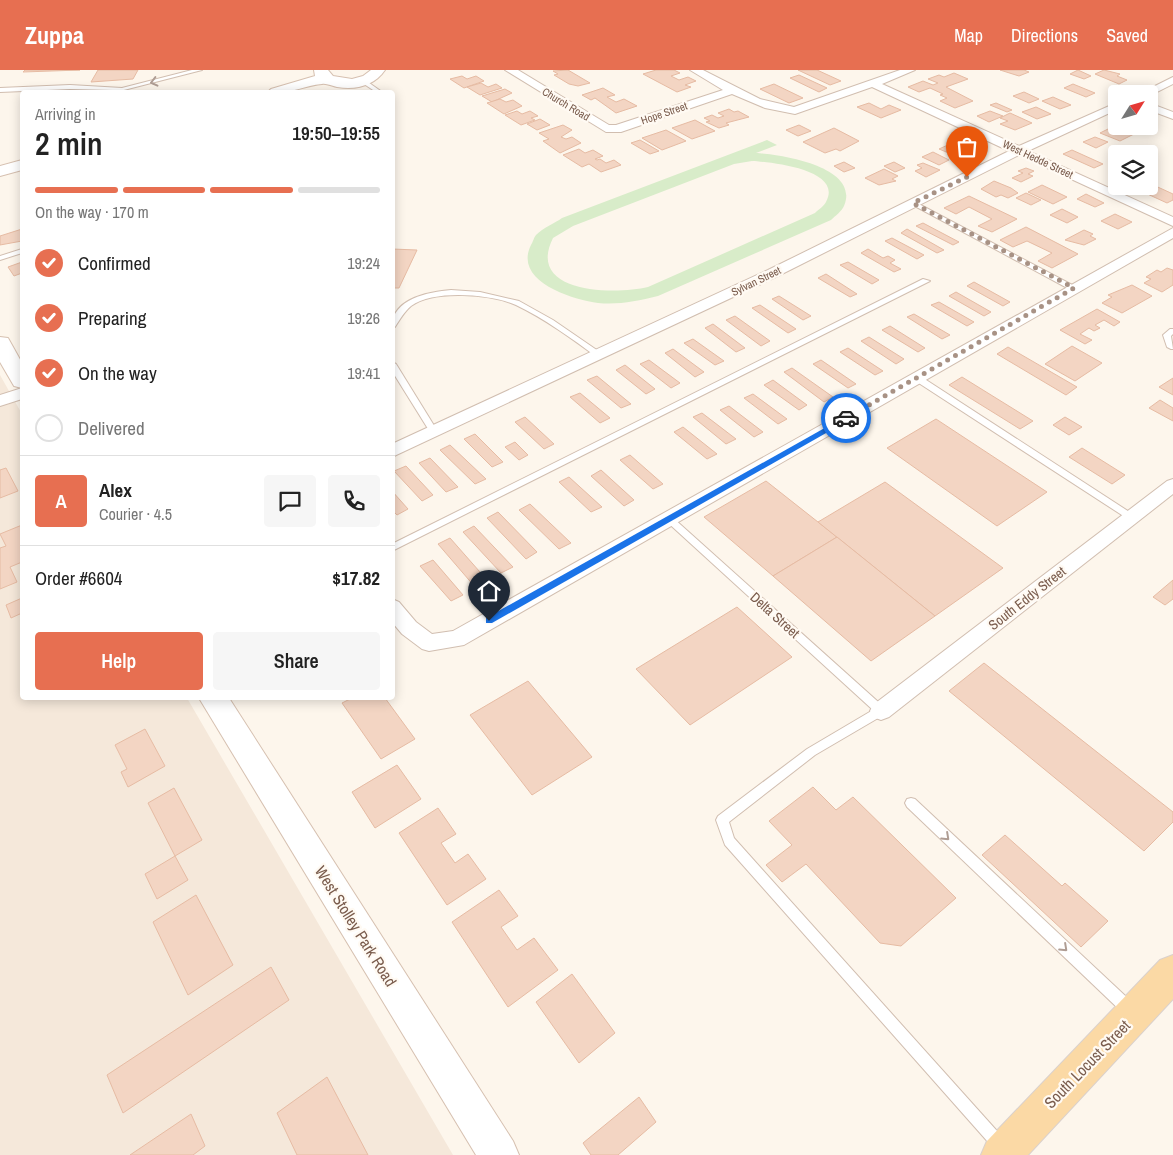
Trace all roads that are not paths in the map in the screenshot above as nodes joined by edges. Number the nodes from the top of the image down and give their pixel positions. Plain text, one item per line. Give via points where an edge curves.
1 (199, 70) edge
2 (378, 70) edge
3 (510, 70) edge
4 (695, 70) edge
5 (910, 70) edge
6 (323, 74) edge
7 (1173, 80) edge
8 (363, 81) junction
9 (874, 84) junction
10 (1158, 87) edge
11 (121, 89) junction
12 (0, 90) edge
13 (117, 90) edge
14 (281, 90) edge
15 (376, 90) edge
16 (733, 90) junction
17 (1108, 110) edge
18 (1158, 110) edge
19 (1173, 116) edge
20 (596, 122) joint
21 (1020, 150) junction
22 (20, 166) edge
23 (0, 171) edge
24 (913, 203) junction
25 (1173, 222) edge
26 (1173, 232) edge
27 (20, 252) edge
28 (0, 258) edge
29 (926, 281) dead end
30 (1074, 288) junction
31 (395, 320) edge
32 (1173, 331) edge
33 (0, 342) edge
34 (1171, 348) dead end
35 (600, 355) junction
36 (395, 369) edge
37 (20, 372) edge
38 (916, 378) junction
39 (20, 394) edge
40 (0, 402) edge
41 (434, 432) junction
42 (395, 450) edge
43 (1173, 485) edge
44 (1131, 517) junction
45 (668, 519) junction
46 (395, 546) edge
47 (396, 612) edge
48 (214, 700) edge
49 (881, 710) junction
50 (911, 803) dead end
51 (1173, 973) edge
52 (1134, 1014) junction
53 (1003, 1153) edge
54 (499, 1155) edge

1 -> 11 lane
2 - 8 main road
3 - 20 street, Church Road
4 - 16 street
5 - 9 street
6 - 8 main road via 339,83
6 - 14 main road
7 - 10 street
8 - 15 lane
9 - 16 street via 795,111 777,110
9 - 21 street, West Hedde Street
11 - 12 lane
11 - 13 lane
16 - 20 street, Hope Street via 617,129 606,128
17 - 21 street, Sylvan Street
18 - 19 street
21 - 24 street, Sylvan Street
21 - 25 street, West Hedde Street
22 - 23 main road
24 - 30 lane
24 - 35 street, Sylvan Street
26 - 30 street
27 - 28 lane
29 - 46 lane
30 - 38 street
31 - 35 lane via 404,307 425,296 468,292 517,303
32 - 34 lane via 1167,334
33 - 37 main road
35 - 41 street, Sylvan Street
36 - 41 lane
38 - 44 lane
38 - 45 street
39 - 40 street
41 - 42 street, Sylvan Street
43 - 44 street, South Eddy Street
44 - 49 street, South Eddy Street
45 - 47 street via 457,639 430,643 409,628
45 - 49 lane, Delta Street
48 - 54 main road, West Stolley Park Road
49 - 53 lane via 811,752 722,820 729,841
50 -> 52 lane
51 - 52 main road, South Locust Street
52 - 53 main road, South Locust Street

